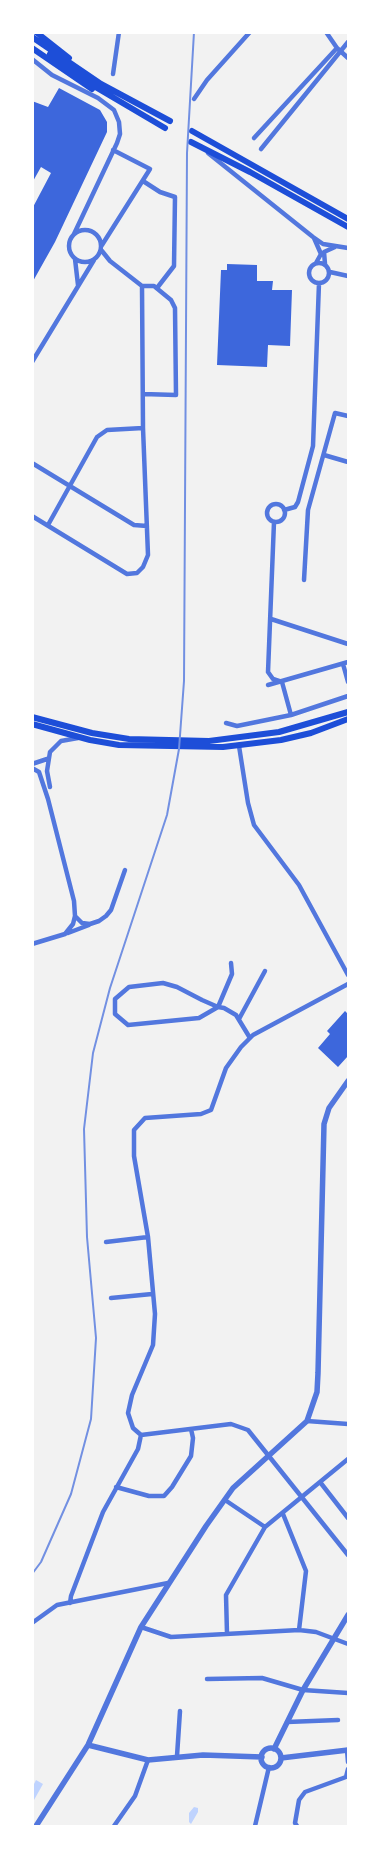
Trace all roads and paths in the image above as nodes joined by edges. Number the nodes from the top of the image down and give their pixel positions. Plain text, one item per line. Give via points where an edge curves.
1 (36, 32) edge
2 (119, 32) edge
3 (250, 32) edge
4 (326, 32) edge
5 (32, 37) edge
6 (32, 41) edge
7 (348, 42) edge
8 (32, 48) edge
9 (337, 48) junction
10 (342, 52) junction
11 (348, 58) edge
12 (32, 59) edge
13 (113, 74) dead end
14 (88, 75) junction
15 (194, 99) dead end
16 (118, 102) junction
17 (170, 120) dead end
18 (165, 128) dead end
19 (192, 131) dead end
20 (254, 138) dead end
21 (192, 142) dead end
22 (201, 148) junction
23 (261, 149) dead end
24 (113, 150) junction
25 (143, 181) junction
26 (348, 219) edge
27 (348, 227) edge
28 (74, 234) junction
29 (313, 237) junction
30 (102, 245) junction
31 (340, 247) junction
32 (348, 248) edge
33 (102, 251) junction
34 (75, 259) junction
35 (95, 259) junction
36 (110, 261) junction
37 (316, 264) junction
38 (326, 265) junction
39 (330, 272) junction
40 (348, 276) edge
41 (319, 283) junction
42 (78, 286) junction
43 (142, 286) junction
44 (157, 288) junction
45 (32, 362) edge
46 (143, 394) junction
47 (348, 416) edge
48 (143, 428) junction
49 (324, 455) junction
50 (348, 462) edge
51 (32, 463) edge
52 (69, 486) junction
53 (284, 510) junction
54 (32, 516) edge
55 (274, 522) junction
56 (48, 525) junction
57 (147, 526) junction
58 (304, 580) dead end
59 (270, 619) junction
60 (348, 644) edge
61 (348, 662) edge
62 (343, 664) junction
63 (282, 682) junction
64 (348, 682) edge
65 (268, 686) dead end
66 (348, 696) edge
67 (348, 712) edge
68 (291, 715) junction
69 (32, 717) edge
70 (348, 720) edge
71 (226, 723) dead end
72 (32, 724) edge
73 (81, 738) junction
74 (170, 743) junction
75 (187, 744) junction
76 (239, 746) junction
77 (47, 759) junction
78 (32, 764) edge
79 (32, 768) edge
80 (50, 787) dead end
81 (125, 870) dead end
82 (75, 916) junction
83 (91, 924) junction
84 (65, 934) junction
85 (32, 944) edge
86 (232, 963) dead end
87 (266, 971) dead end
88 (348, 976) edge
89 (348, 984) edge
90 (218, 1007) junction
91 (239, 1019) junction
92 (250, 1038) junction
93 (348, 1081) edge
94 (148, 1237) junction
95 (106, 1242) dead end
96 (152, 1294) junction
97 (111, 1298) dead end
98 (307, 1421) junction
99 (348, 1424) edge
100 (191, 1429) junction
101 (141, 1435) junction
102 (268, 1456) junction
103 (348, 1459) edge
104 (320, 1482) junction
105 (116, 1487) junction
106 (302, 1496) junction
107 (225, 1500) junction
108 (283, 1514) junction
109 (348, 1518) edge
110 (265, 1528) junction
111 (348, 1556) edge
112 (168, 1583) junction
113 (70, 1603) junction
114 (348, 1616) edge
115 (32, 1623) edge
116 (141, 1628) junction
117 (299, 1630) junction
118 (228, 1634) junction
119 (334, 1637) junction
120 (348, 1644) edge
121 (207, 1679) dead end
122 (303, 1690) junction
123 (348, 1693) edge
124 (180, 1711) dead end
125 (338, 1720) dead end
126 (287, 1722) junction
127 (88, 1745) junction
128 (274, 1749) junction
129 (348, 1750) edge
130 (177, 1756) junction
131 (262, 1757) junction
132 (281, 1758) junction
133 (148, 1760) junction
134 (348, 1762) edge
135 (269, 1768) junction
136 (348, 1769) edge
137 (36, 1826) edge
138 (114, 1826) edge
139 (255, 1826) edge
140 (297, 1826) edge

1 - 14 main road
2 - 13 street
3 - 15 street
4 - 9 street
5 - 14 main road
6 - 16 main road
7 - 10 street
8 - 16 main road via 89,88
9 - 10 street
9 - 20 street
10 - 11 street
10 - 23 street
12 - 24 street via 52,75 98,98 114,110 120,129
14 - 17 main road
16 - 18 main road
19 - 26 main road
21 - 22 main road
22 - 27 main road
22 - 29 street
24 - 25 street via 150,169
24 - 28 street
25 - 30 street
25 - 44 street via 175,197 174,266
28 - 30 street via 82,230 91,231
28 - 34 street via 69,250
29 - 31 street via 324,244
29 - 37 street via 321,254
30 - 33 street
31 - 32 street
31 - 38 street via 331,247 324,252
33 - 35 street
33 - 36 street
34 - 35 street via 84,262
34 - 42 street
35 - 36 street
35 - 42 street
36 - 43 street
37 - 38 street
37 - 41 street via 309,274 313,281
38 - 39 street
39 - 40 street
39 - 41 street via 327,280
41 - 53 street via 313,446 298,502 291,509
42 - 45 street
43 - 44 street
43 - 46 street
44 - 46 street via 176,308 176,395
46 - 48 street
47 - 49 street via 336,413
48 - 52 street via 107,430 97,437
48 - 57 street
49 - 50 street
49 - 58 street via 308,510
51 - 52 street
52 - 56 street
52 - 57 street via 134,524
53 - 55 street via 283,519
53 - 55 street via 277,504 269,507 267,516
54 - 56 street
55 - 59 street
56 - 57 street via 127,574 137,573 144,567 148,555
59 - 60 street
59 - 63 street via 268,672 272,679
61 - 62 street
62 - 63 street
62 - 64 street
63 - 65 street
63 - 68 street
66 - 68 street
67 - 75 main road via 279,732
68 - 71 street via 237,726
69 - 74 main road via 114,737
70 - 76 main road via 296,736
72 - 73 main road
73 - 74 main road via 119,746
73 - 77 street via 61,741
74 - 75 main road
75 - 76 main road
76 - 88 street via 254,825 298,885
77 - 78 street
77 - 80 street
79 - 82 street via 39,772 48,799
81 - 83 street via 112,910
82 - 83 street via 82,923
82 - 84 street
83 - 84 street
84 - 85 street
86 - 90 street via 232,974
87 - 91 street
89 - 92 street
90 - 90 street via 163,983 129,987 120,993 114,1006 115,1014 128,1025 199,1018
90 - 91 street
91 - 92 street
92 - 94 street via 226,1068 210,1110 201,1114 145,1118 134,1130 134,1156
93 - 98 street via 329,1108 324,1124 318,1373
94 - 95 street
94 - 96 street
96 - 97 street
96 - 101 street via 155,1314 153,1345 128,1413 133,1428
98 - 99 street
98 - 102 street
100 - 101 street
100 - 102 street via 231,1424 248,1430
100 - 105 street via 191,1456 164,1496 149,1496
101 - 105 street via 138,1449
102 - 106 street
102 - 107 street via 233,1488
103 - 104 street
104 - 106 street
104 - 109 street
105 - 113 street via 103,1512
106 - 108 street
106 - 111 street
107 - 110 street
107 - 112 street
108 - 110 street
108 - 117 street via 306,1571
110 - 118 street via 226,1595
112 - 113 street
112 - 116 street
113 - 115 street via 57,1605
114 - 119 street
116 - 118 street via 171,1637
116 - 127 street
117 - 118 street
117 - 119 street
119 - 120 street
119 - 122 street
121 - 122 street via 262,1678
122 - 123 street
122 - 126 street
124 - 130 street
125 - 126 street
126 - 128 street
127 - 133 street
127 - 137 street
128 - 131 street via 266,1750
128 - 132 street
129 - 132 street
129 - 134 street
130 - 131 street
130 - 133 street
131 - 135 street
132 - 135 street via 278,1765
133 - 138 street via 135,1796
135 - 139 street
136 - 140 street via 346,1777 305,1792 299,1800

